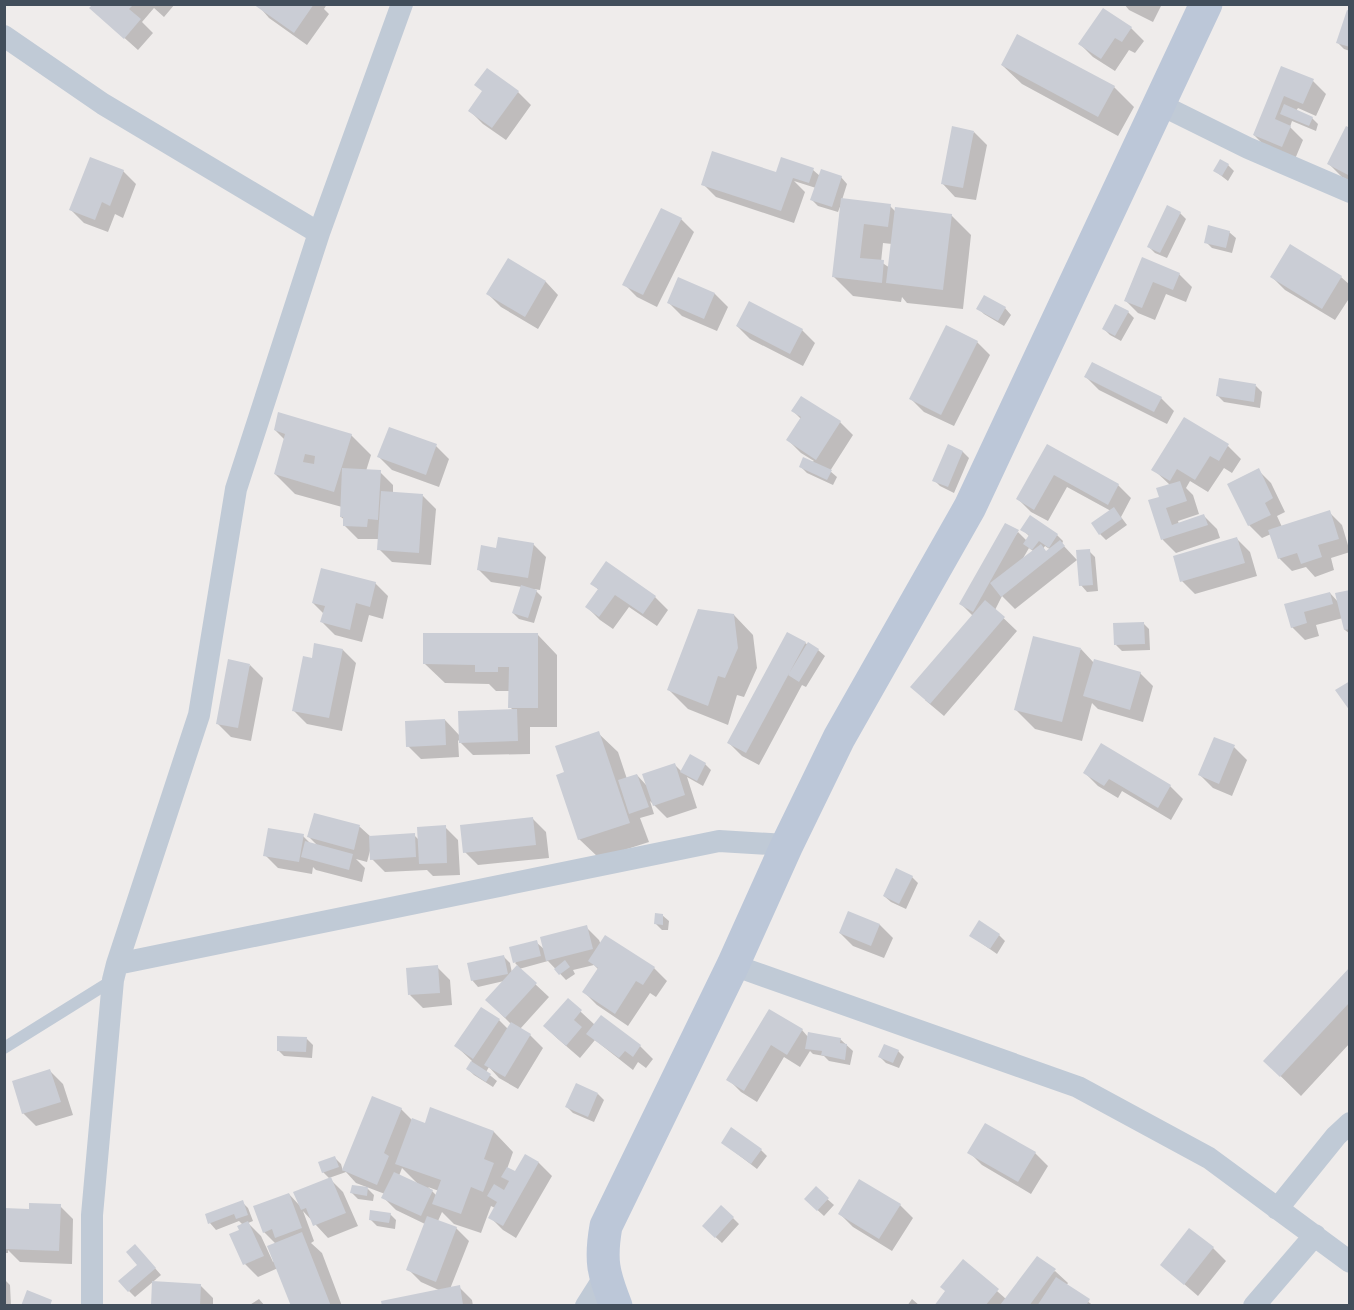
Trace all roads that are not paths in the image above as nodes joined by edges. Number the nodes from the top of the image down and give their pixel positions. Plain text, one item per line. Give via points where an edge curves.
1 (402, 4) edge
2 (1206, 4) edge
3 (4, 36) edge
4 (1159, 104) junction
5 (1350, 192) edge
6 (318, 233) junction
7 (787, 845) junction
8 (733, 965) junction
9 (115, 972) junction
10 (4, 1048) edge
11 (1350, 1124) edge
12 (1277, 1209) junction
13 (1315, 1235) junction
14 (1350, 1262) edge
15 (610, 1291) edge
16 (92, 1305) edge
17 (586, 1305) edge
18 (1254, 1305) edge

1 - 6 street
2 - 4 main road
3 - 6 street via 103,104
4 - 5 street
4 - 7 main road via 970,507 839,738
6 - 9 street via 236,489 199,715
7 - 8 main road
7 - 9 street via 719,841
8 - 12 street via 1078,1087 1209,1158
8 - 15 main road via 606,1226 602,1252
9 - 10 lane
9 - 16 street via 92,1215
11 - 12 street
12 - 13 street
13 - 14 street
13 - 18 street
15 - 17 street

